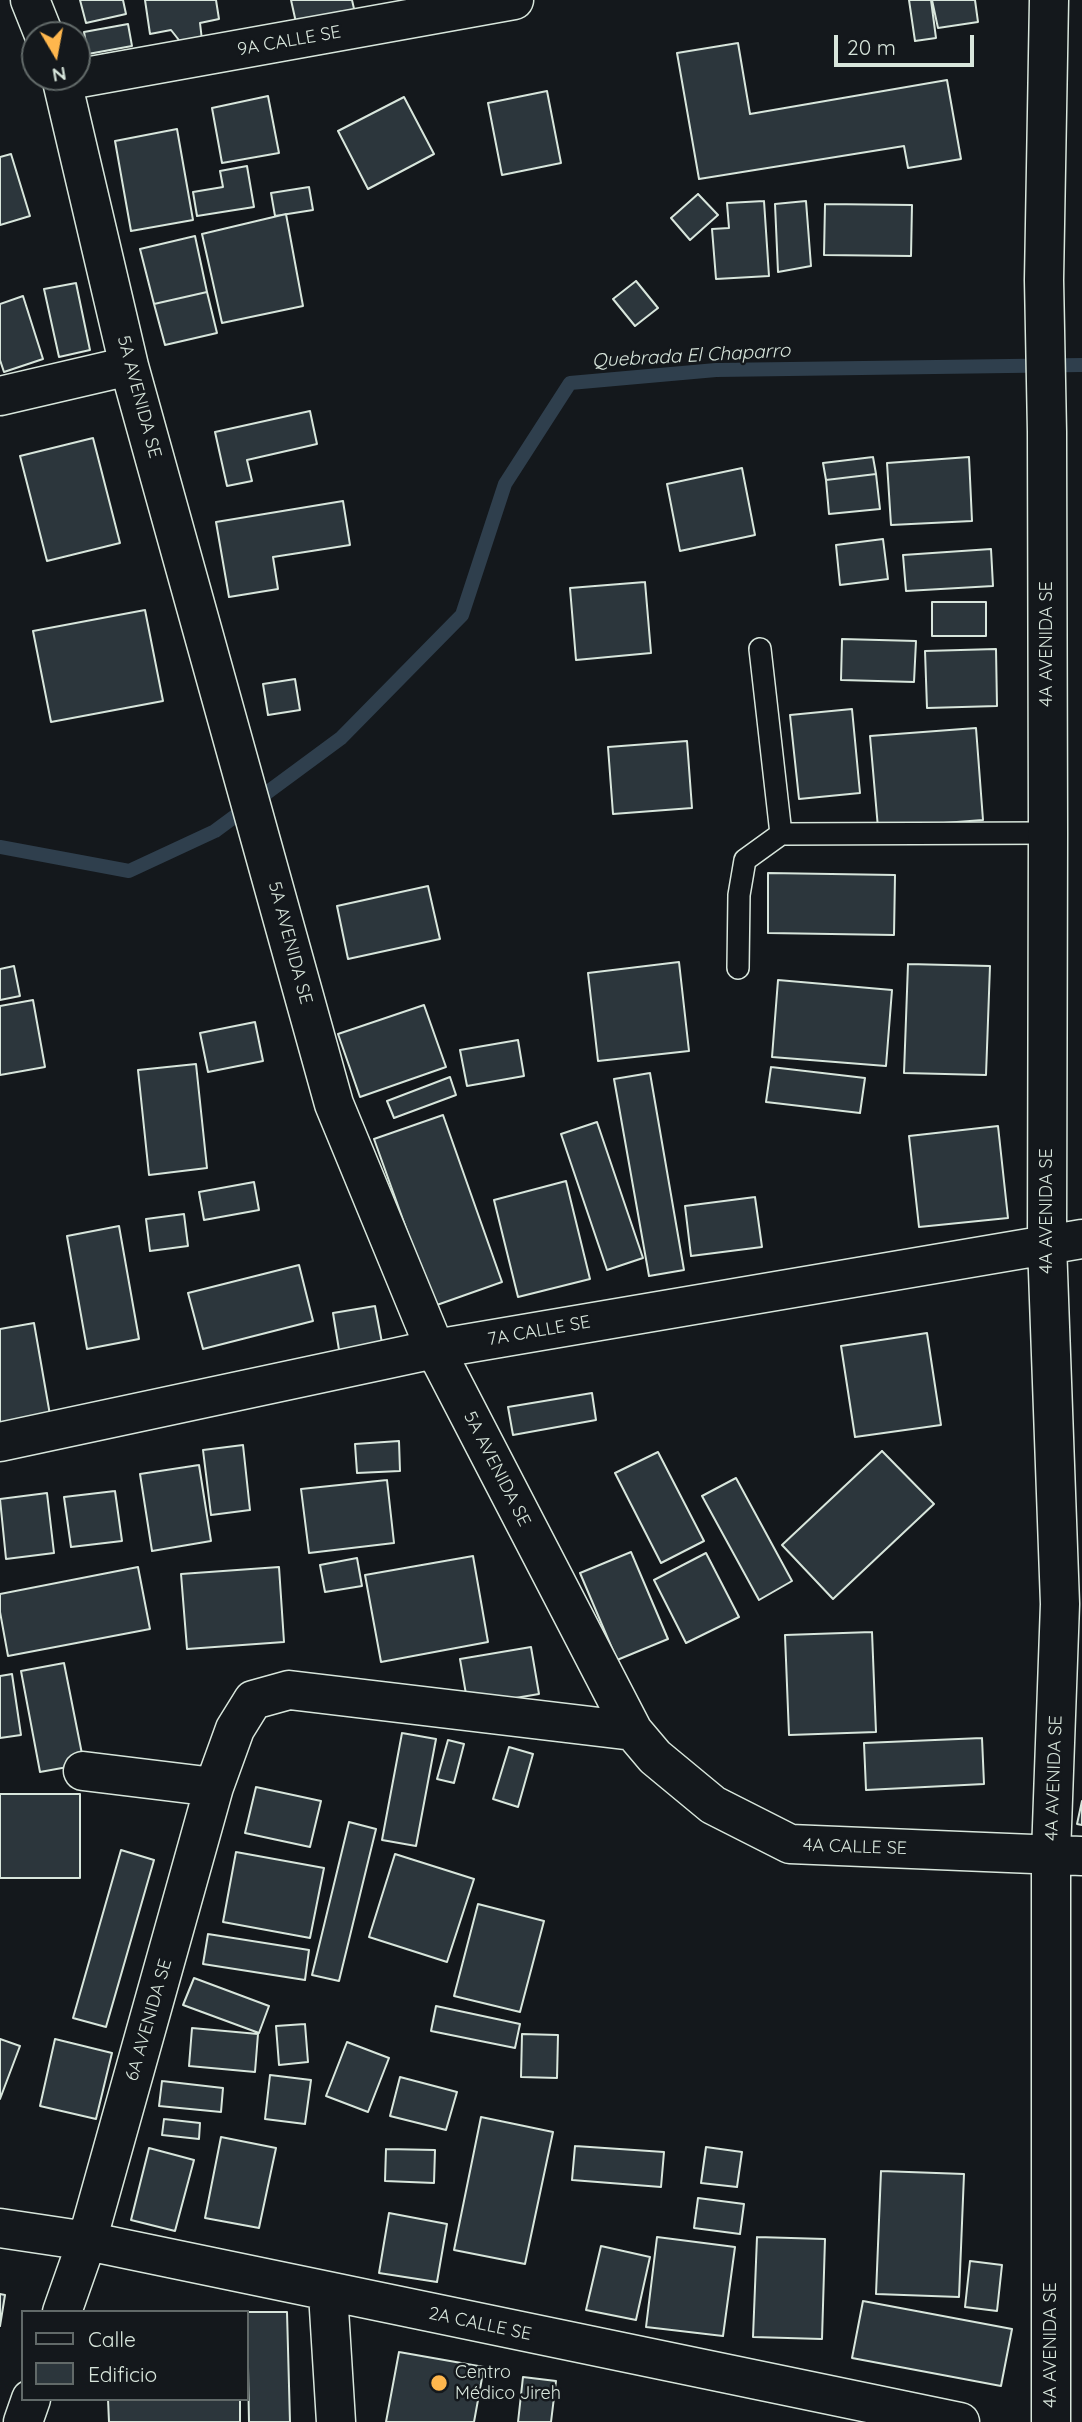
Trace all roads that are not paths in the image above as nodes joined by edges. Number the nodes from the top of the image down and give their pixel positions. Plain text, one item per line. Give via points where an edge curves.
1 (30, 0) edge
2 (514, 0) edge
3 (1049, 0) edge
4 (38, 21) edge
5 (91, 74) edge
6 (65, 91) edge
7 (129, 366) junction
8 (0, 396) edge
9 (760, 649) dead end
10 (1048, 833) junction
11 (781, 834) junction
12 (738, 968) dead end
13 (1064, 1241) edge
14 (435, 1349) junction
15 (0, 1442) edge
16 (1071, 1604) edge
17 (644, 1744) junction
18 (83, 1771) dead end
19 (214, 1787) junction
20 (1067, 1855) edge
21 (0, 2228) edge
22 (87, 2241) junction
23 (328, 2293) junction
24 (63, 2310) edge
25 (30, 2401) edge
26 (23, 2422) edge
27 (335, 2422) edge
28 (960, 2422) edge
29 (1051, 2422) edge

1 - 4 street
2 - 5 street, 9A CALLE SE
3 - 10 street, 4A AVENIDA SE via 1044,280
6 - 7 street, 5A AVENIDA SE
7 - 8 street
7 - 14 street, 5A AVENIDA SE via 334,1104
9 - 11 lane
10 - 11 lane
10 - 13 street, 4A AVENIDA SE
11 - 12 lane via 746,860 739,895
13 - 14 street, 7A CALLE SE
13 - 16 street, 4A AVENIDA SE
14 - 15 street, 7A CALLE SE
14 - 17 street, 5A AVENIDA SE
16 - 20 street, 4A AVENIDA SE
17 - 19 street, 6A AVENIDA SE via 289,1690 253,1700 235,1729
17 - 20 street, 4A CALLE SE via 713,1805 790,1844
18 - 19 street
19 - 22 street, 6A AVENIDA SE
20 - 29 street, 4A AVENIDA SE
21 - 22 street, 2A CALLE SE
22 - 23 street, 2A CALLE SE
22 - 24 street, 6A AVENIDA SE
23 - 27 street
23 - 28 street, 2A CALLE SE
25 - 26 street

